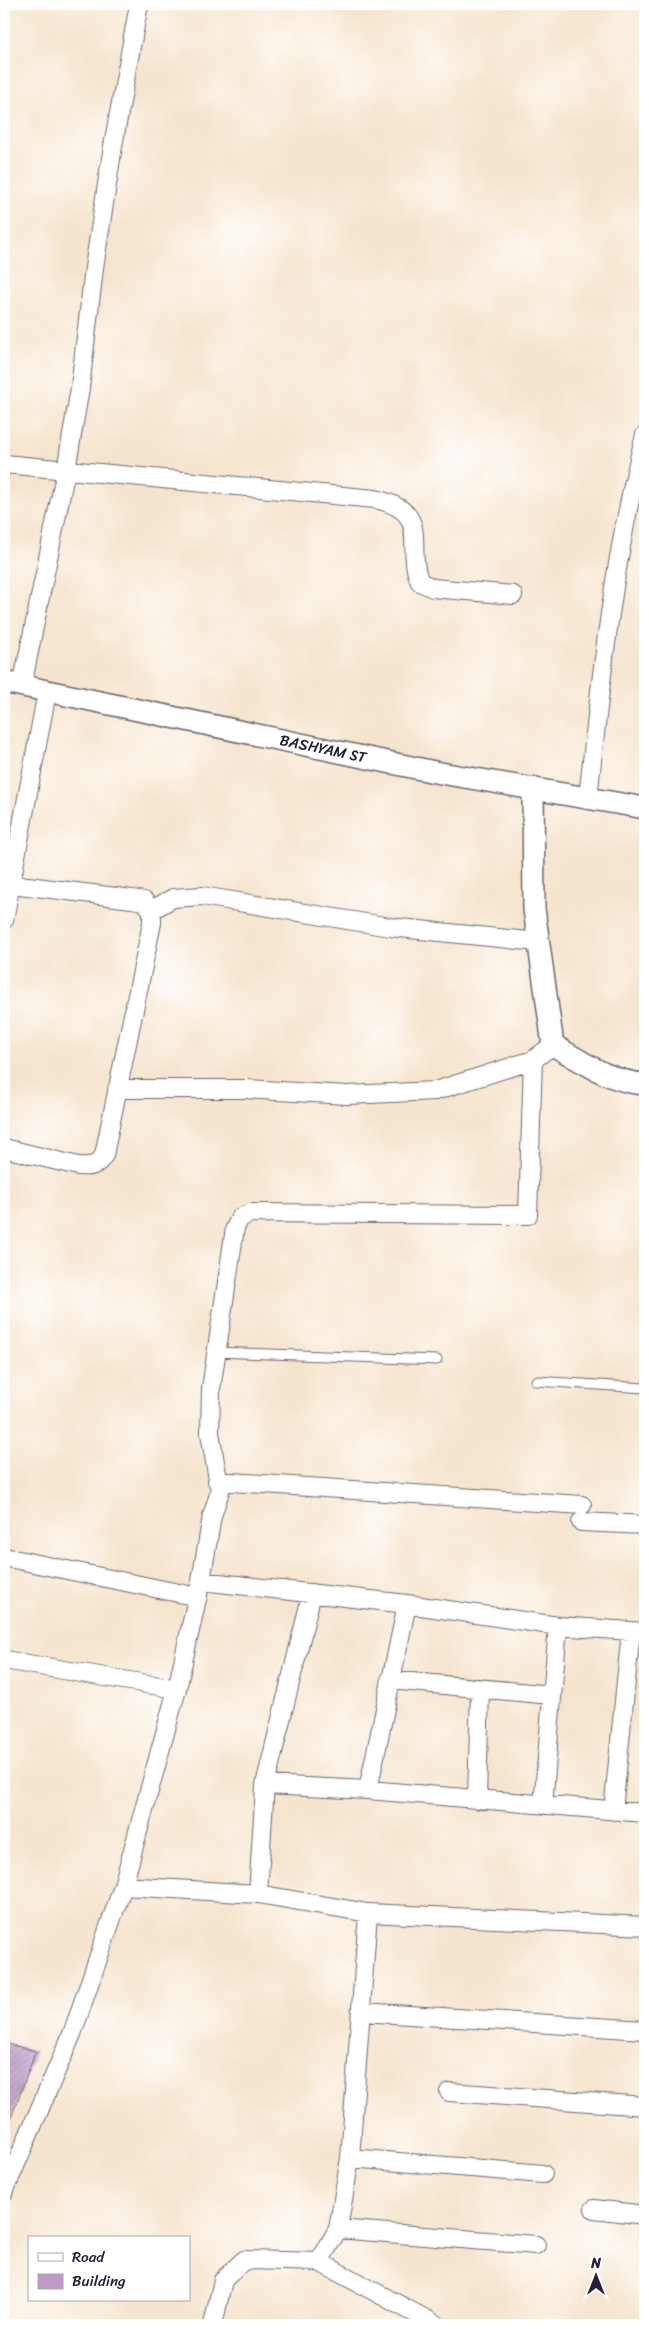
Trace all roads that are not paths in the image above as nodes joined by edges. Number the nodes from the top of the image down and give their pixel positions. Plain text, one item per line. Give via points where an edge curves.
1 (139, 4) edge
2 (645, 435) edge
3 (4, 464) edge
4 (66, 470) junction
5 (514, 595) dead end
6 (13, 684) edge
7 (48, 692) junction
8 (533, 788) junction
9 (588, 798) junction
10 (645, 808) edge
11 (8, 884) edge
12 (152, 910) junction
13 (4, 920) edge
14 (538, 942) junction
15 (553, 1045) junction
16 (533, 1060) junction
17 (645, 1084) edge
18 (117, 1089) junction
19 (4, 1148) edge
20 (215, 1352) junction
21 (437, 1360) dead end
22 (536, 1382) dead end
23 (645, 1388) edge
24 (217, 1481) junction
25 (645, 1525) edge
26 (4, 1557) edge
27 (199, 1589) junction
28 (312, 1593) junction
29 (406, 1604) junction
30 (558, 1626) junction
31 (638, 1631) edge
32 (4, 1660) edge
33 (390, 1680) junction
34 (177, 1688) junction
35 (480, 1689) junction
36 (552, 1695) junction
37 (266, 1785) junction
38 (368, 1790) junction
39 (477, 1800) junction
40 (543, 1805) junction
41 (614, 1811) junction
42 (645, 1813) edge
43 (123, 1886) junction
44 (258, 1894) junction
45 (368, 1913) junction
46 (645, 1926) edge
47 (362, 2012) junction
48 (645, 2030) edge
49 (449, 2092) dead end
50 (645, 2106) edge
51 (350, 2158) junction
52 (543, 2174) dead end
53 (4, 2192) edge
54 (594, 2209) dead end
55 (645, 2215) edge
56 (338, 2229) junction
57 (536, 2245) dead end
58 (319, 2262) junction
59 (213, 2325) edge
60 (437, 2325) edge

1 - 4 street via 110,165
2 - 9 street via 616,568
3 - 4 street
4 - 5 street via 392,503 415,529 415,571 420,582 433,588
4 - 6 street
6 - 7 street, BASHYAM ST
7 - 8 street, BASHYAM ST via 435,772
7 - 11 street
8 - 9 street, BASHYAM ST
8 - 14 street via 534,909
9 - 10 street, BASHYAM ST
11 - 12 street via 144,901
11 - 13 street
12 - 14 street via 173,898 202,896 390,927
12 - 18 street
14 - 15 street
15 - 16 street
15 - 17 street via 611,1078
16 - 18 street via 434,1091 404,1094
16 - 20 street via 528,1215 251,1213 240,1218 235,1228
18 - 19 street via 104,1155 99,1163 90,1167 78,1166
20 - 21 lane
20 - 24 street via 210,1433
22 - 23 lane
24 - 25 street via 581,1514
24 - 27 street via 220,1491 212,1516
26 - 27 street
27 - 28 street
27 - 34 street
28 - 29 street
28 - 37 street
29 - 30 street
29 - 33 street
30 - 31 street
30 - 36 street
31 - 41 street
32 - 34 street
33 - 35 street
33 - 38 street
34 - 43 street
35 - 36 street
35 - 39 street
36 - 40 street
37 - 38 street
37 - 44 street
38 - 39 street
39 - 40 street
40 - 41 street
41 - 42 street
43 - 44 street
43 - 53 street via 72,2034
44 - 45 street
45 - 46 street
45 - 47 street
47 - 48 street
47 - 51 street
49 - 50 street
51 - 52 street
51 - 56 street
54 - 55 street
56 - 57 street
56 - 58 street
58 - 59 street via 244,2260 223,2280
58 - 60 street

